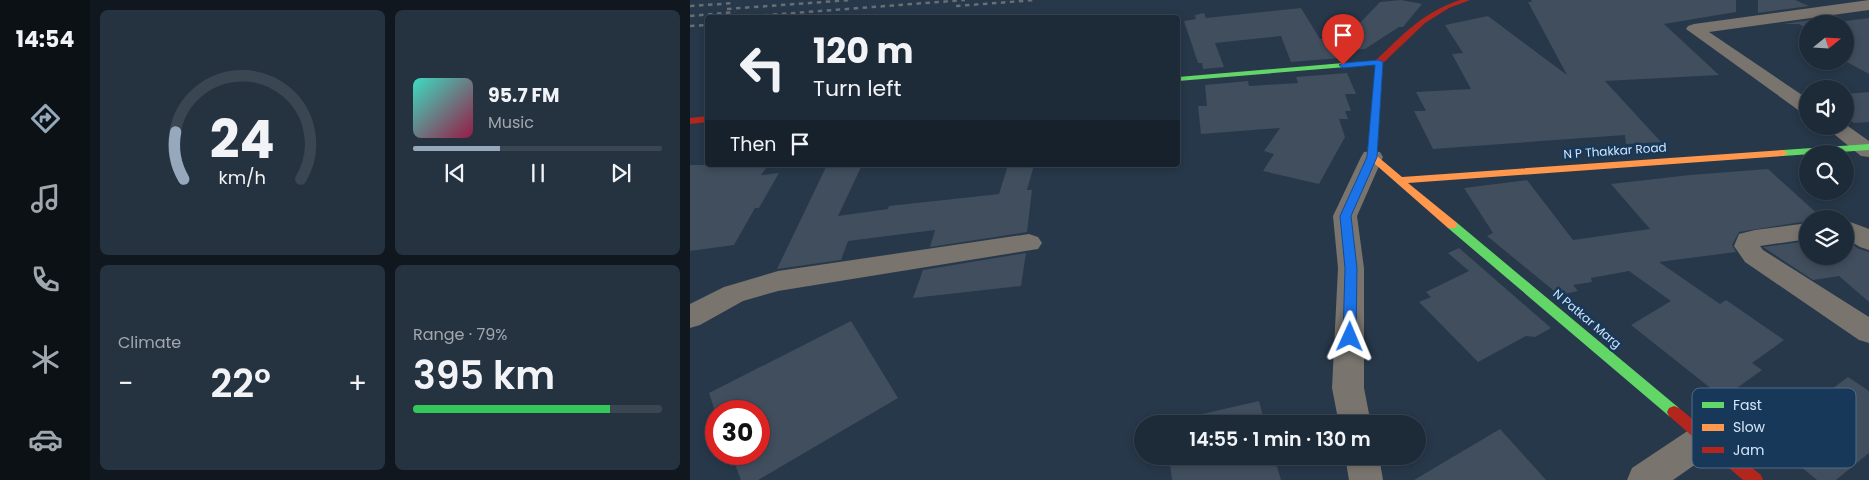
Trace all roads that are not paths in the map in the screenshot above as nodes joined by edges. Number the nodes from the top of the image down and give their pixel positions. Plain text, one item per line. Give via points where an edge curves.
1 (1467, 0) edge
2 (1869, 5) edge
3 (1379, 62) junction
4 (1180, 80) edge
5 (1799, 102) edge
6 (1848, 135) edge
7 (1867, 148) edge
8 (1372, 157) junction
9 (1401, 180) junction
10 (1799, 232) edge
11 (1854, 232) edge
12 (1869, 241) edge
13 (1029, 242) dead end
14 (690, 317) edge
15 (1869, 332) edge
16 (1353, 415) edge
17 (1692, 424) edge
18 (1692, 447) edge
19 (1364, 465) edge
20 (1742, 468) edge
21 (1366, 480) edge
22 (1644, 480) edge
23 (1755, 480) edge

1 - 3 street via 1422,21
2 - 5 street via 1694,29
3 - 4 street
3 - 8 street
6 - 7 street
7 - 9 street, N P Thakkar Road
8 - 9 street
8 - 16 street via 1345,216 1351,268 1348,388
9 - 17 street, N Patkar Marg
10 - 15 street via 1748,240 1746,246 1754,256
11 - 12 street
13 - 14 street via 778,281 734,294
18 - 22 street
19 - 21 street
20 - 23 street, N Patkar Marg

